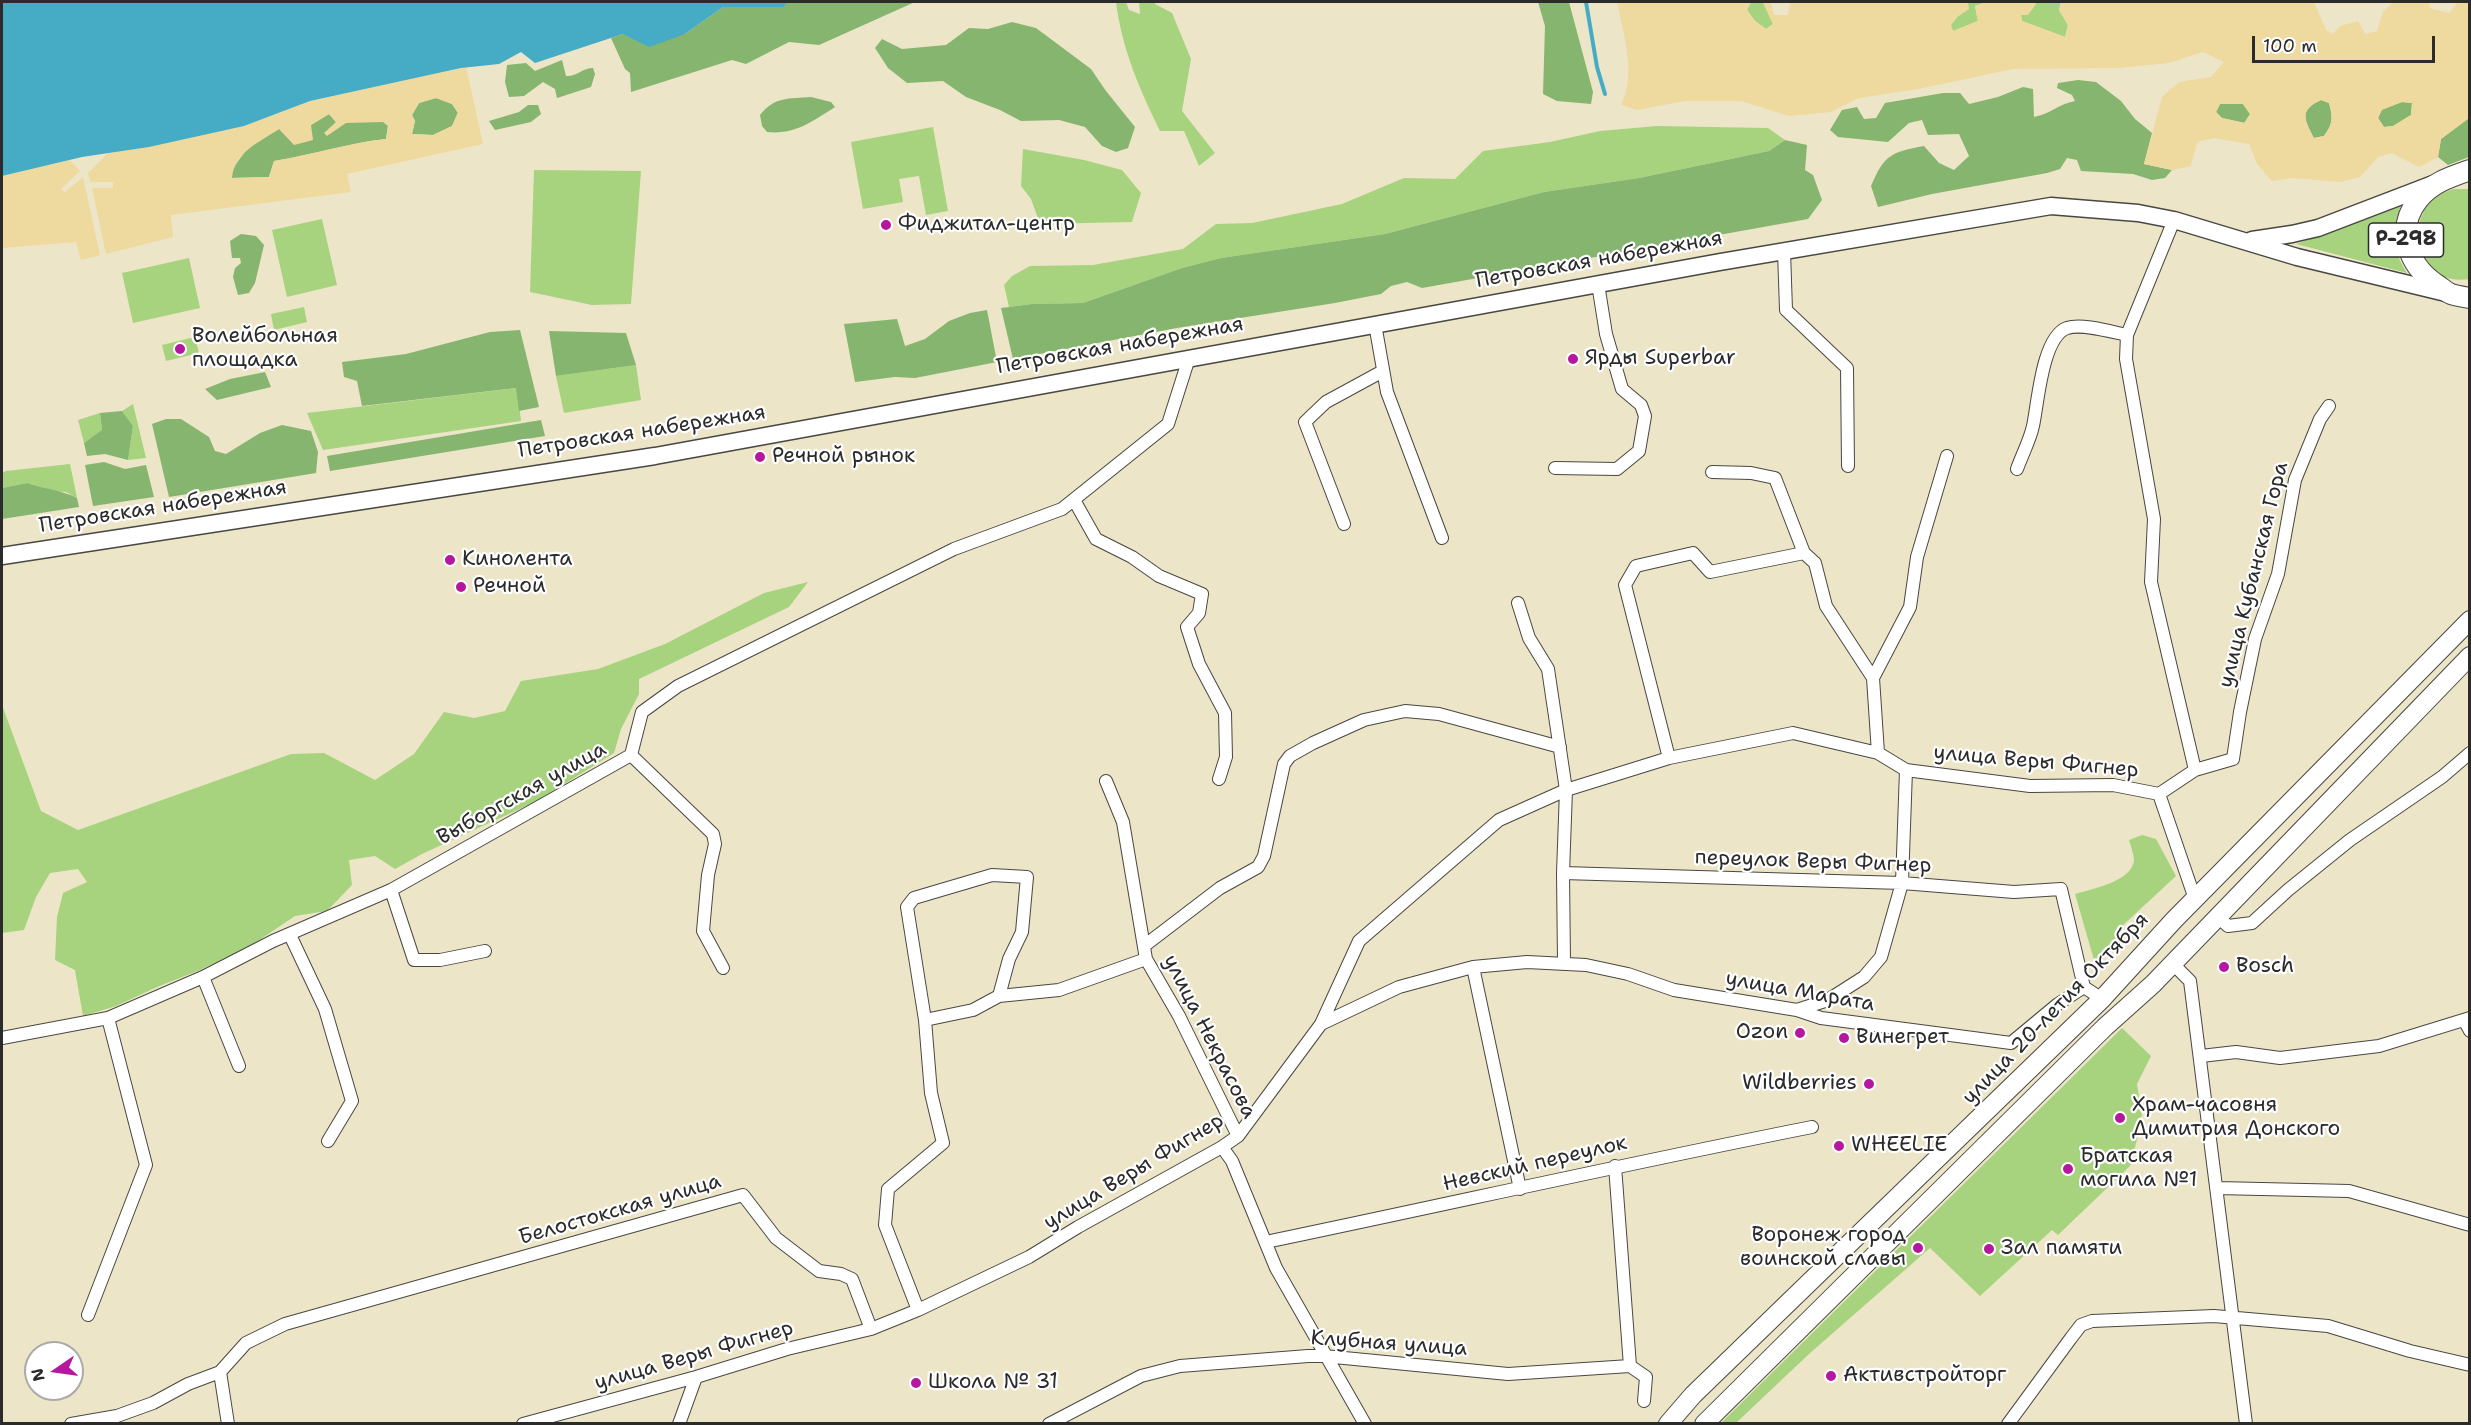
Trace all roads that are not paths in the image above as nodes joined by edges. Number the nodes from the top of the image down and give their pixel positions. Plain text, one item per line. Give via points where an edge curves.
1 (2469, 170) edge
2 (2469, 180) edge
3 (2440, 181) junction
4 (2174, 220) junction
5 (2245, 241) junction
6 (1784, 251) junction
7 (1598, 284) junction
8 (2469, 290) edge
9 (2449, 294) junction
10 (2469, 298) edge
11 (1375, 324) junction
12 (2127, 335) junction
13 (1188, 358) junction
14 (1383, 371) junction
15 (2329, 406) dead end
16 (1947, 456) dead end
17 (1848, 466) dead end
18 (1555, 468) dead end
19 (2017, 469) dead end
20 (1712, 472) dead end
21 (1074, 500) junction
22 (1344, 524) dead end
23 (1442, 538) dead end
24 (1804, 553) junction
25 (2, 556) edge
26 (1518, 603) dead end
27 (2469, 620) edge
28 (2469, 656) edge
29 (1873, 678) junction
30 (1560, 747) junction
31 (1878, 753) junction
32 (2469, 753) edge
33 (631, 756) junction
34 (1669, 758) junction
35 (1906, 770) junction
36 (2195, 770) junction
37 (1219, 779) dead end
38 (1106, 781) dead end
39 (1566, 790) junction
40 (2159, 794) junction
41 (1563, 873) junction
42 (1902, 882) junction
43 (391, 890) junction
44 (2195, 899) junction
45 (2218, 917) junction
46 (290, 934) junction
47 (485, 951) dead end
48 (1145, 952) junction
49 (1564, 962) junction
50 (2173, 964) junction
51 (723, 968) dead end
52 (1473, 968) junction
53 (203, 977) junction
54 (2085, 987) junction
55 (999, 996) junction
56 (2102, 999) junction
57 (1797, 1010) junction
58 (108, 1018) junction
59 (925, 1020) junction
60 (2468, 1023) edge
61 (1321, 1024) junction
62 (2, 1038) edge
63 (2201, 1056) junction
64 (239, 1066) dead end
65 (1812, 1127) dead end
66 (1238, 1136) junction
67 (328, 1141) dead end
68 (1222, 1147) junction
69 (1615, 1166) junction
70 (2217, 1188) junction
71 (1520, 1189) junction
72 (2469, 1225) edge
73 (1266, 1242) junction
74 (918, 1310) junction
75 (88, 1315) dead end
76 (2231, 1319) junction
77 (871, 1329) junction
78 (1324, 1356) junction
79 (2469, 1365) edge
80 (1630, 1366) junction
81 (220, 1372) junction
82 (696, 1377) junction
83 (1644, 1401) dead end
84 (71, 1424) edge
85 (228, 1424) edge
86 (523, 1424) edge
87 (679, 1424) edge
88 (1049, 1424) edge
89 (1365, 1424) edge
90 (1668, 1424) edge
91 (1704, 1424) edge
92 (2008, 1424) edge
93 (2246, 1424) edge

1 - 3 highway, Р-298
2 - 3 highway
3 - 5 main road, Петровская набережная via 2318,228
3 - 9 highway, Р-298 via 2418,200 2411,212 2406,240 2416,267
4 - 5 main road, Петровская набережная
4 - 6 main road, Петровская набережная via 2051,206
4 - 12 street
5 - 9 main road, Петровская набережная
6 - 7 main road, Петровская набережная
6 - 17 street via 1786,310 1847,368
7 - 11 main road, Петровская набережная
7 - 18 street via 1606,334 1623,389 1641,405 1645,416 1640,451 1617,468
8 - 9 highway
9 - 10 highway, Петровская набережная / Р-298
11 - 13 main road, Петровская набережная
11 - 14 street
12 - 19 street via 2067,328 2055,338 2043,370 2033,428
12 - 36 street via 2126,359 2154,519 2151,582
13 - 21 street, Выборгская улица via 1168,424
13 - 25 main road, Петровская набережная via 655,456
14 - 22 street via 1326,402 1305,422
14 - 23 street via 1387,392
15 - 36 street, улица Кубанская Гора via 2295,480 2278,574 2255,639 2233,759
16 - 29 street via 1917,557 1910,607
20 - 24 street via 1775,478
21 - 33 street, Выборгская улица via 1062,509 954,549 678,686 642,712
21 - 37 street via 1096,539 1132,556 1159,576 1202,594 1199,613 1187,627 1199,664 1225,713 1226,758
24 - 29 street via 1815,563 1826,606
24 - 34 street via 1710,572 1694,553 1636,566 1625,585
26 - 30 street via 1529,638 1548,669
27 - 44 main road, улица 20-летия Октября
28 - 45 main road
29 - 31 street
30 - 39 street
30 - 48 street via 1439,714 1405,711 1364,720 1313,743 1284,764 1264,856 1258,867 1220,888
31 - 34 street, улица Веры Фигнер via 1794,733
31 - 35 street, улица Веры Фигнер
32 - 45 street via 2442,777 2350,840 2252,923 2228,926
33 - 43 street, Выборгская улица
33 - 51 street via 713,834 715,844 703,931
34 - 39 street, улица Веры Фигнер
35 - 40 street, улица Веры Фигнер via 2030,786 2113,785
35 - 42 street
36 - 40 street
38 - 48 street, улица Некрасова via 1123,822
39 - 41 street
39 - 61 street, улица Веры Фигнер via 1499,820 1359,941
40 - 44 street, улица Веры Фигнер
41 - 42 street, переулок Веры Фигнер
41 - 49 street
42 - 54 street, переулок Веры Фигнер via 2014,892 2061,890
42 - 57 street via 1881,957 1864,977 1828,1000
43 - 46 street, Выборгская улица
43 - 47 street via 414,960 440,960
44 - 56 main road, улица 20-летия Октября
45 - 50 main road
46 - 53 street, Выборгская улица
46 - 67 street via 325,1009 352,1101
48 - 55 street via 1059,990
48 - 66 street, улица Некрасова
49 - 52 street, улица Марата
49 - 57 street, улица Марата via 1628,974 1674,990
50 - 63 street via 2190,981
50 - 91 main road
52 - 61 street, улица Марата via 1399,987
52 - 71 street
53 - 58 street, Выборгская улица
53 - 64 street
54 - 56 street
54 - 57 street, улица Марата via 2011,1043 1821,1018
55 - 59 street via 973,1010
55 - 59 street via 1009,959 1022,932 1027,877 992,875 914,898 907,907
56 - 90 main road, улица 20-летия Октября via 1693,1395
58 - 62 street, Выборгская улица
58 - 75 street via 146,1165
59 - 74 street via 931,1093 943,1143 888,1189 885,1225
60 - 63 street via 2379,1046 2280,1058 2236,1052
61 - 66 street, улица Веры Фигнер
63 - 70 street
65 - 69 street, Невский переулок
66 - 68 street, улица Веры Фигнер
68 - 73 street, улица Некрасова via 1232,1161
68 - 74 street, улица Веры Фигнер via 1029,1257
69 - 71 street, Невский переулок
69 - 80 street
70 - 72 street via 2349,1191
70 - 76 street
71 - 73 street, Невский переулок
73 - 78 street, улица Некрасова
74 - 77 street, улица Веры Фигнер
76 - 79 street via 2328,1326
76 - 92 street via 2214,1316 2092,1321 2081,1325
76 - 93 street
77 - 81 street, Белостокская улица via 852,1279 819,1271 776,1238 743,1195 285,1324 246,1343
77 - 82 street, улица Веры Фигнер
78 - 80 street, Клубная улица via 1508,1374
78 - 88 street, Клубная улица via 1180,1366 1142,1376
78 - 89 street, улица Некрасова
80 - 83 street via 1646,1377
81 - 84 street via 117,1416
81 - 85 street
82 - 86 street, улица Веры Фигнер
82 - 87 street

